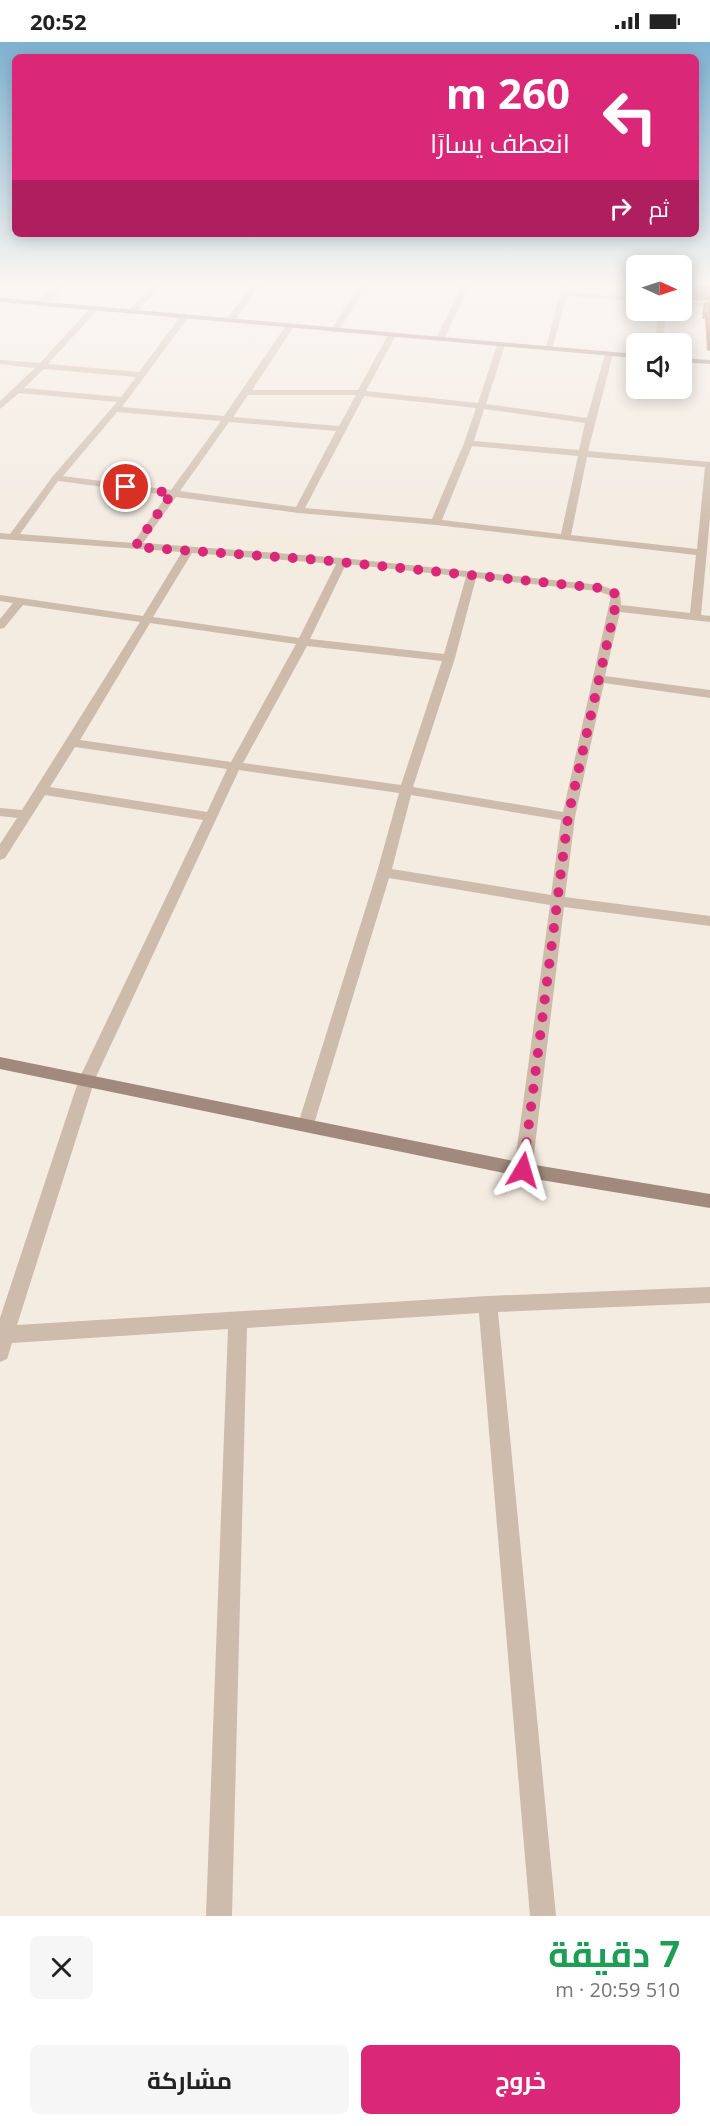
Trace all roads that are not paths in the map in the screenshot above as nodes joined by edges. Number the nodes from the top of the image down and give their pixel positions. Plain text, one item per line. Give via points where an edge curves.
1 (38, 369) edge
2 (80, 369) edge
3 (145, 369) edge
4 (261, 369) edge
5 (374, 369) edge
6 (493, 369) edge
7 (605, 369) edge
8 (141, 375) junction
9 (17, 390) junction
10 (246, 392) junction
11 (362, 393) junction
12 (123, 400) junction
13 (481, 405) junction
14 (0, 406) edge
15 (114, 409) junction
16 (226, 420) junction
17 (590, 421) junction
18 (342, 429) junction
19 (469, 443) junction
20 (585, 453) junction
21 (710, 466) edge
22 (56, 477) junction
23 (172, 493) junction
24 (299, 510) junction
25 (436, 522) junction
26 (0, 536) edge
27 (13, 537) junction
28 (565, 538) junction
29 (135, 547) junction
30 (189, 549) junction
31 (702, 553) junction
32 (342, 561) junction
33 (472, 575) junction
34 (0, 598) edge
35 (20, 601) junction
36 (615, 608) junction
37 (695, 618) junction
38 (146, 619) junction
39 (710, 619) edge
40 (0, 626) edge
41 (303, 642) junction
42 (449, 658) junction
43 (598, 680) junction
44 (710, 694) edge
45 (72, 743) junction
46 (235, 766) junction
47 (41, 790) junction
48 (406, 790) junction
49 (0, 812) edge
50 (25, 815) junction
51 (212, 817) junction
52 (568, 817) junction
53 (0, 855) edge
54 (384, 872) junction
55 (556, 901) junction
56 (710, 921) edge
57 (0, 1063) edge
58 (87, 1079) junction
59 (306, 1125) junction
60 (523, 1170) junction
61 (710, 1202) edge
62 (710, 1295) edge
63 (488, 1305) junction
64 (238, 1320) junction
65 (2, 1335) edge
66 (0, 1353) edge
67 (219, 1916) edge
68 (543, 1916) edge

1 - 9 street
2 - 8 street
3 - 8 street
4 - 10 street
5 - 11 street
6 - 13 street
7 - 17 street
8 - 12 street
9 - 12 street
9 - 14 street
10 - 11 street
10 - 16 street
11 - 13 street
11 - 18 street
12 - 15 street
13 - 17 street
13 - 19 street
15 - 16 street
15 - 22 street
16 - 18 street
16 - 23 street
17 - 20 street
18 - 24 street
19 - 20 street
19 - 25 street
20 - 21 street
20 - 28 street
21 - 31 street
22 - 23 street
22 - 27 street
23 - 24 street
23 - 29 street
24 - 25 street
25 - 28 street
26 - 27 street
27 - 29 street
28 - 31 street
29 - 30 street
30 - 32 street
30 - 38 street
31 - 37 street
32 - 33 street
32 - 41 street
33 - 36 street via 600,588 616,594
33 - 42 street
34 - 35 street
35 - 38 street
35 - 40 street
36 - 37 street
36 - 43 street
37 - 39 street
38 - 41 street
38 - 45 street
41 - 42 street
41 - 46 street
42 - 48 street
43 - 44 street
43 - 52 street
45 - 46 street
45 - 47 street
46 - 48 street
46 - 51 street
47 - 50 street
47 - 51 street
48 - 52 street
48 - 54 street
49 - 50 street
50 - 53 street
51 - 58 street
52 - 55 street
54 - 55 street
54 - 59 street
55 - 56 street
55 - 60 street
57 - 58 street
58 - 59 street
58 - 65 street
59 - 60 street
60 - 61 street
62 - 63 street
63 - 64 street
63 - 68 street
64 - 65 street
64 - 67 street
65 - 66 street

